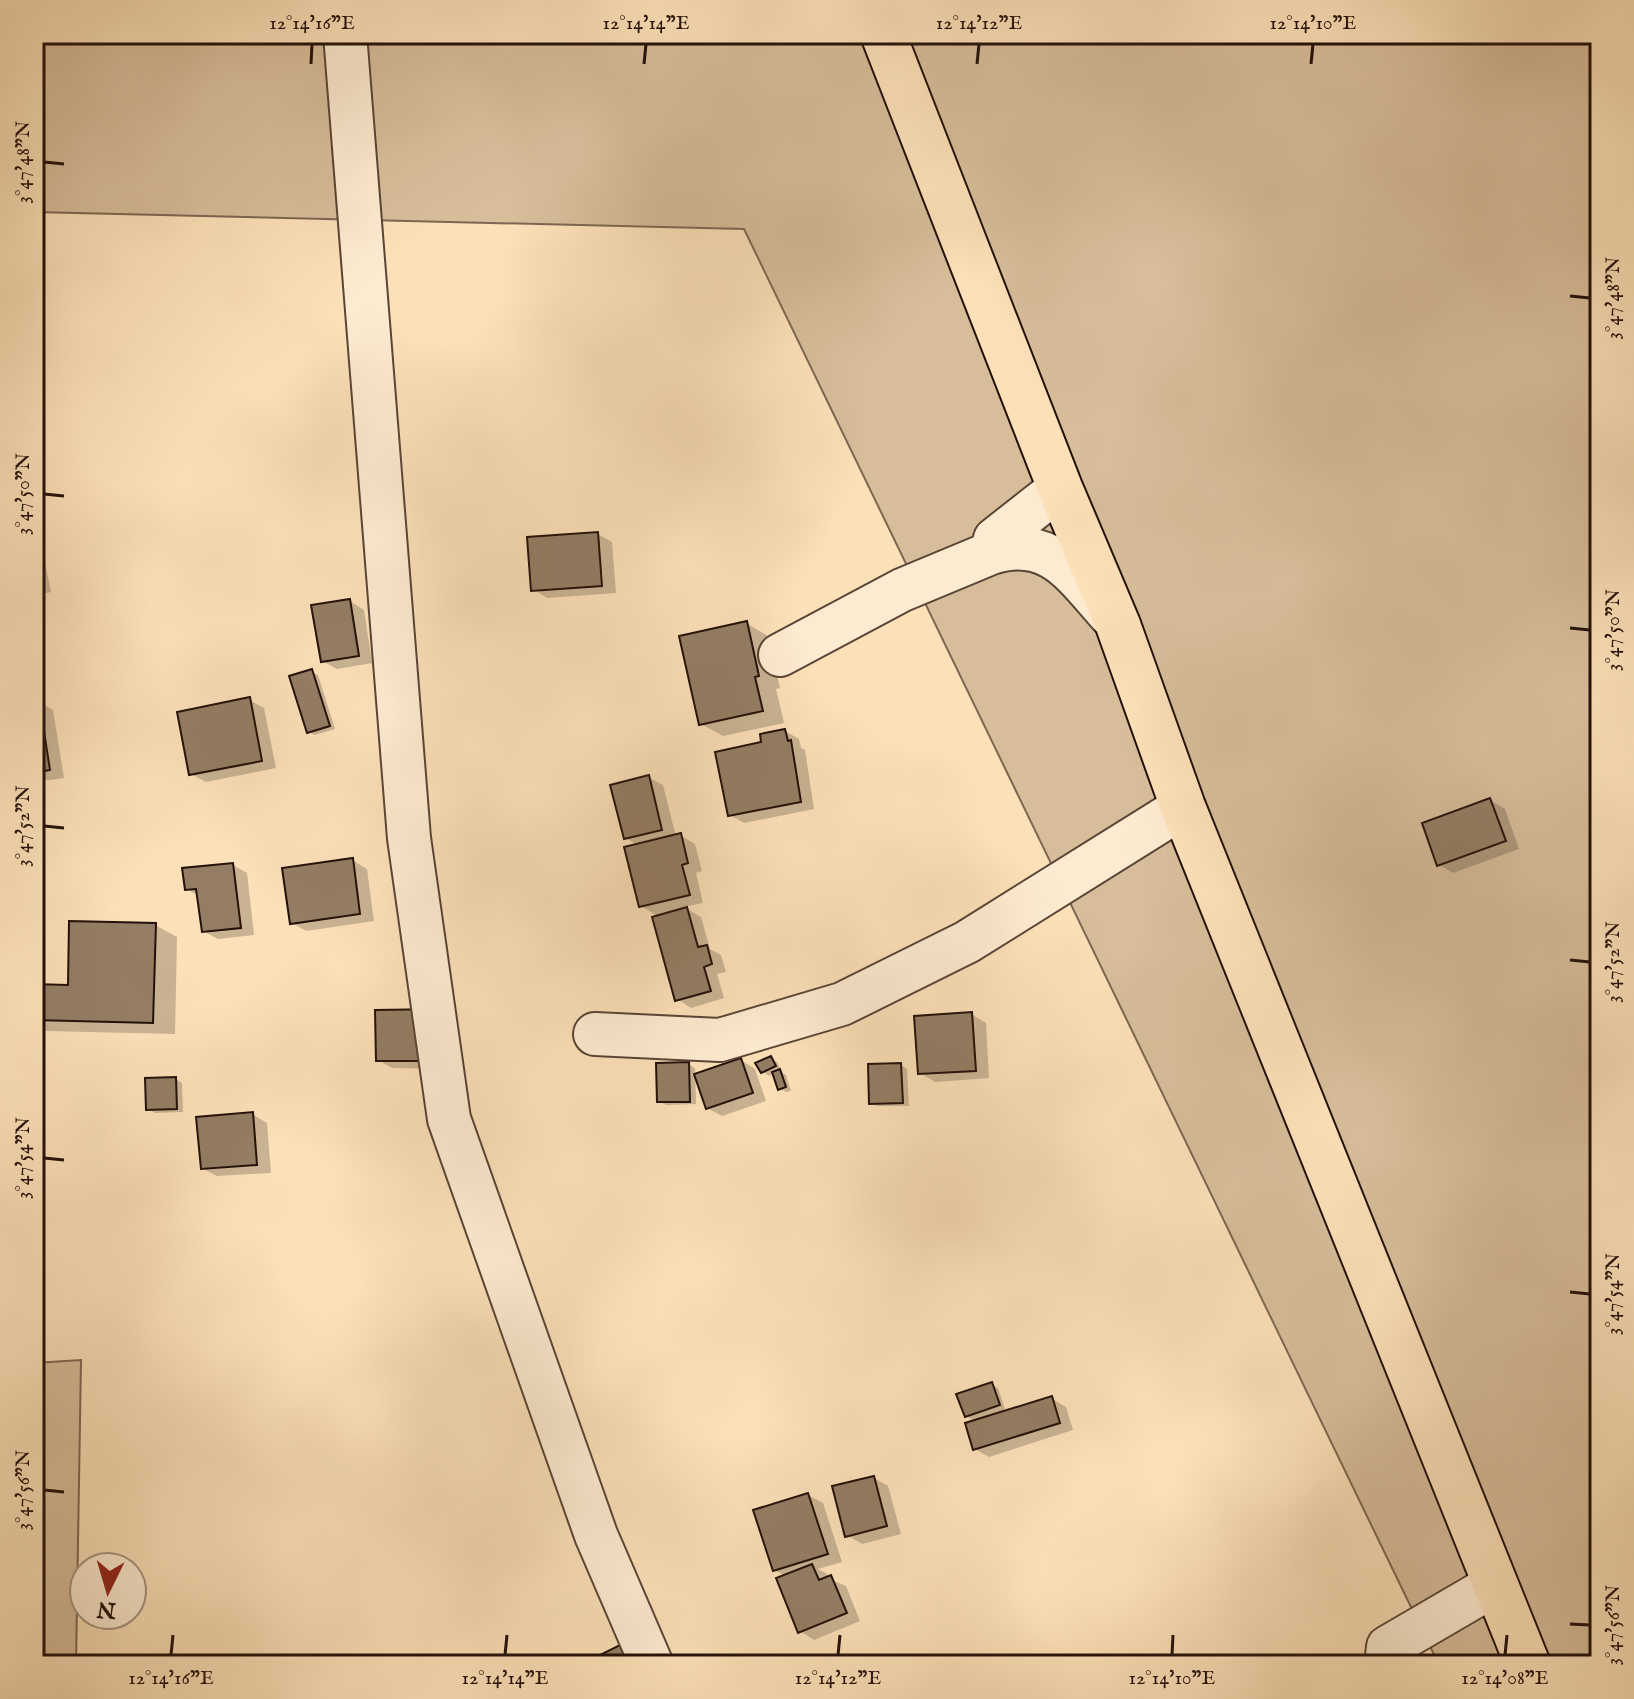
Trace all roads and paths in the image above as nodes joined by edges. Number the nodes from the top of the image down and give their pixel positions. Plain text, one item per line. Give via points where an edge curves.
1 (345, 34) edge
2 (883, 34) edge
3 (1060, 488) junction
4 (991, 553) junction
5 (1118, 625) junction
6 (780, 655) dead end
7 (1183, 807) junction
8 (595, 1034) dead end
9 (1496, 1584) junction
10 (652, 1665) edge
11 (1386, 1665) edge
12 (1528, 1665) edge

1 - 10 street via 409,838 449,1119 596,1535
2 - 3 main road
3 - 4 street via 995,539
3 - 5 main road
4 - 5 street via 1030,547 1062,561
4 - 6 street via 902,590
5 - 7 main road
7 - 8 street via 967,942 842,1004 720,1040
7 - 9 main road
9 - 11 street via 1388,1647
9 - 12 main road

